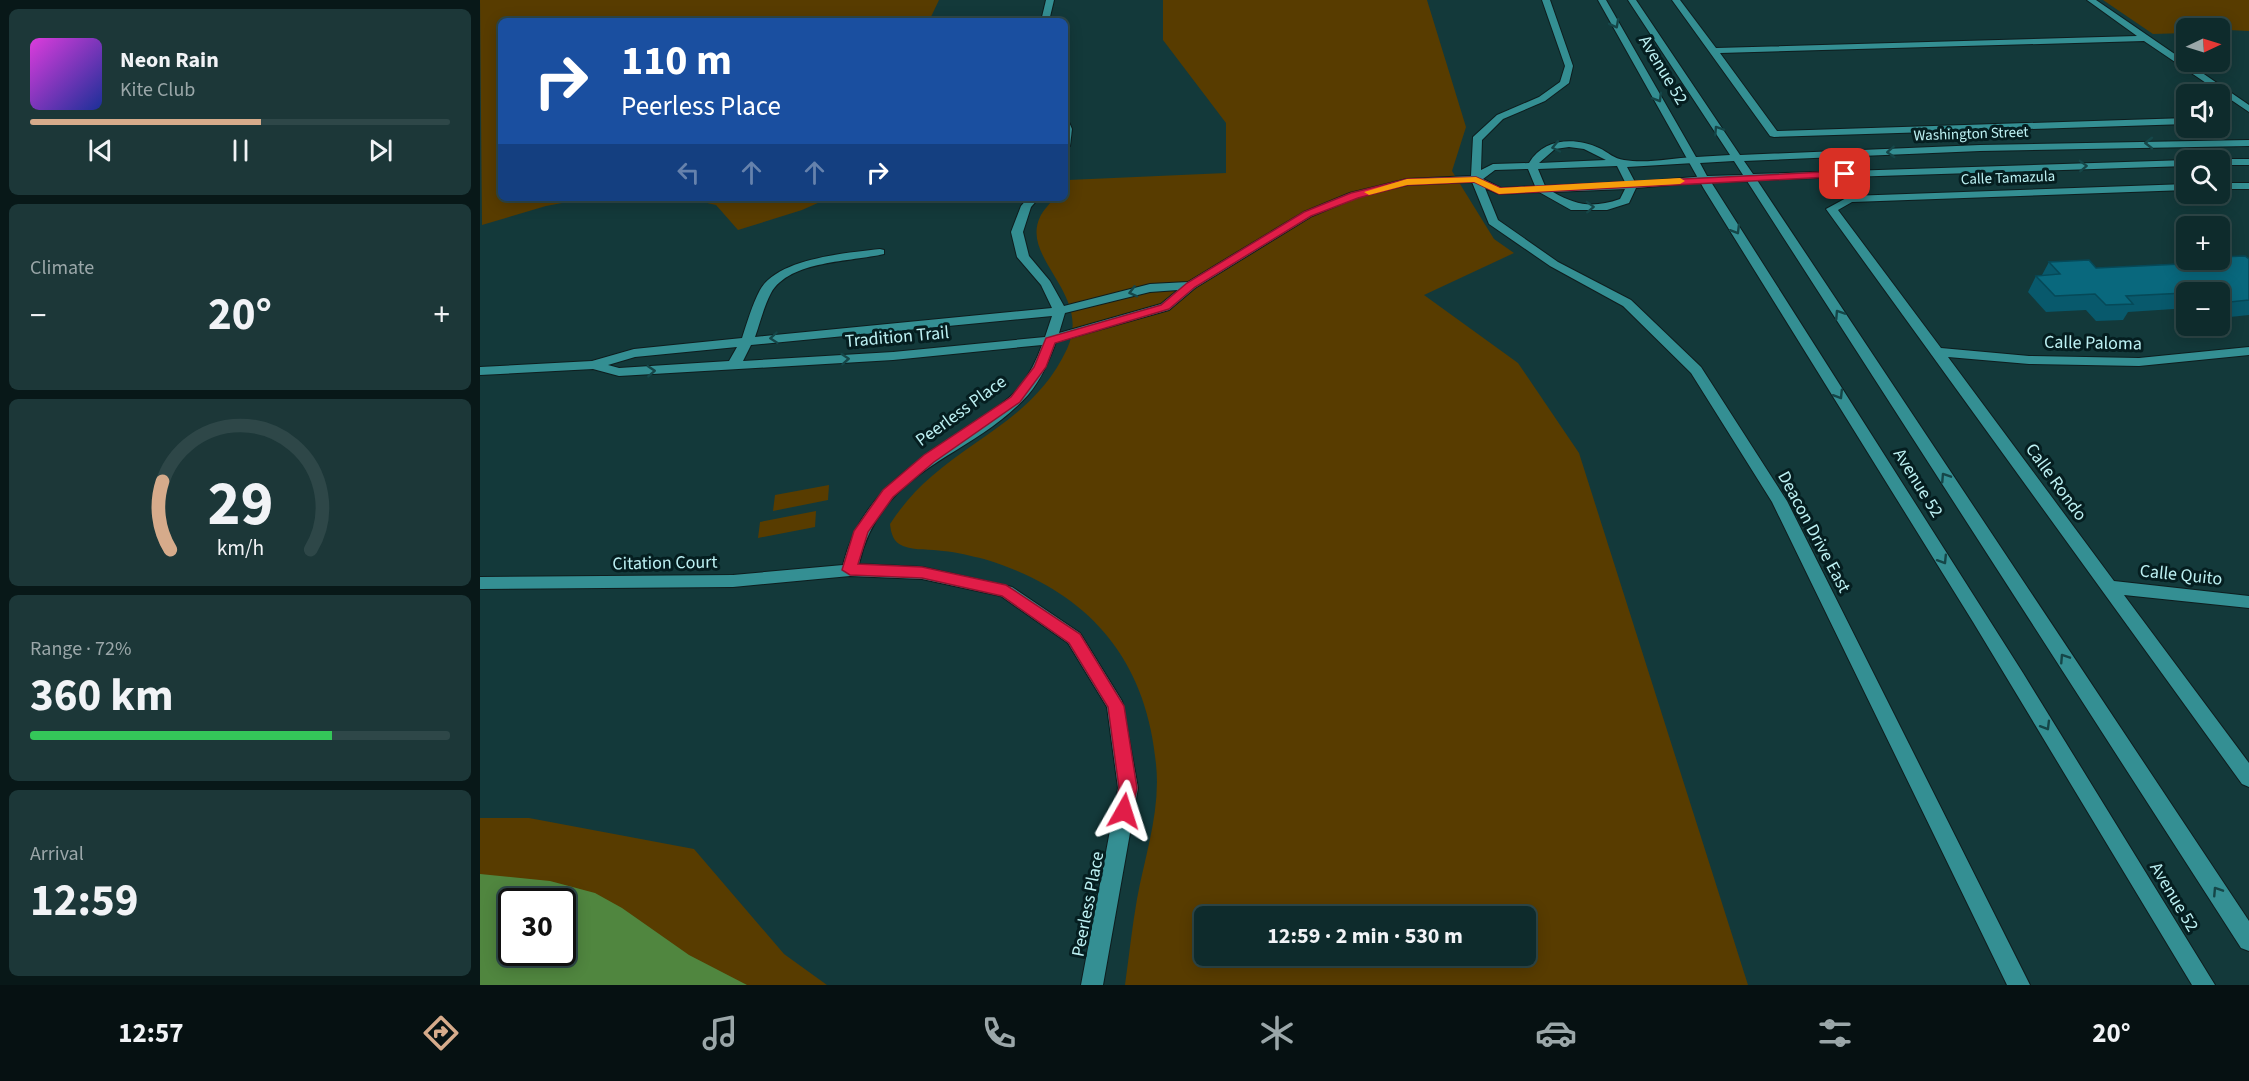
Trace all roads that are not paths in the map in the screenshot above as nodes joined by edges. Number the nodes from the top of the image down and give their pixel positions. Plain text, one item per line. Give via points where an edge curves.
1 (1050, 0) edge
2 (1545, 0) edge
3 (1602, 0) edge
4 (1632, 0) edge
5 (1676, 0) edge
6 (2091, 0) edge
7 (1047, 18) edge
8 (2147, 38) junction
9 (1713, 51) junction
10 (2249, 109) edge
11 (2176, 121) edge
12 (2249, 143) edge
13 (1694, 160) junction
14 (1739, 160) junction
15 (2230, 162) edge
16 (2249, 162) edge
17 (1620, 163) junction
18 (2176, 163) edge
19 (1532, 166) junction
20 (1752, 177) junction
21 (1476, 179) junction
22 (1706, 179) junction
23 (1632, 185) junction
24 (2230, 186) edge
25 (2249, 186) edge
26 (2176, 187) edge
27 (1541, 189) junction
28 (1031, 201) edge
29 (1832, 209) joint
30 (880, 252) dead end
31 (1191, 285) junction
32 (1060, 311) junction
33 (1050, 340) junction
34 (747, 341) junction
35 (2249, 351) edge
36 (1936, 352) junction
37 (593, 365) junction
38 (733, 366) junction
39 (480, 371) edge
40 (850, 570) junction
41 (480, 583) edge
42 (2108, 587) junction
43 (2249, 602) edge
44 (2249, 778) edge
45 (2249, 940) edge
46 (1092, 985) edge
47 (2019, 985) edge
48 (2204, 985) edge

1 - 7 street
2 - 21 street via 1569,66 1564,83 1542,99 1500,117 1477,139
3 -> 13 street, Avenue 52
14 -> 4 street, Avenue 52
5 - 9 street
6 - 8 street
8 - 9 street
8 - 10 street
9 - 11 street via 1774,134
12 -> 14 street, Washington Street via 2002,147
13 - 14 street, Washington Street
13 - 17 street, Tradition Trail
13 - 22 street, Avenue 52
14 - 20 street, Avenue 52
15 - 16 street
17 - 19 street, Tradition Trail
17 -> 19 street, Tradition Trail via 1593,149 1564,145 1537,154
17 - 23 street
20 -> 18 street, Washington Street
19 - 21 street, Tradition Trail via 1493,167
19 - 27 street
20 - 22 street, Washington Street
45 -> 20 street, Avenue 52
21 - 27 street, Tradition Trail via 1499,191
21 - 31 street, Tradition Trail via 1407,182 1354,195 1308,214
21 - 47 street, Deacon Drive East via 1493,222 1554,264 1627,303 1696,370 1779,501
22 - 23 street, Tradition Trail
22 -> 48 street, Avenue 52
23 - 27 street, Tradition Trail
27 -> 23 street via 1571,207 1588,208 1625,201
24 - 25 street
26 - 29 street, Calle Tamazula via 1850,199
28 - 32 street via 1017,232 1023,257 1046,284
29 - 36 street, Calle Rondo
30 - 34 street via 814,262 786,273 766,290
31 -> 32 street, Tradition Trail via 1150,288
31 - 33 street, Tradition Trail via 1165,307
32 - 33 street, Peerless Place
32 -> 34 street, Tradition Trail
38 -> 33 street, Tradition Trail via 893,356
33 - 40 street, Peerless Place via 1040,367 1016,399 929,458 888,494 861,531
34 - 37 street, Tradition Trail via 634,352
34 - 38 street
35 - 36 street, Calle Paloma via 2139,362 2028,360
36 - 42 street, Calle Rondo
37 -> 38 street, Tradition Trail via 619,372
37 - 39 street, Tradition Trail
40 - 41 street, Citation Court via 733,581
40 - 46 street, Peerless Place via 922,573 1006,591 1074,638 1116,706 1128,788
42 - 43 street, Calle Quito
42 - 44 street, Calle Rondo

